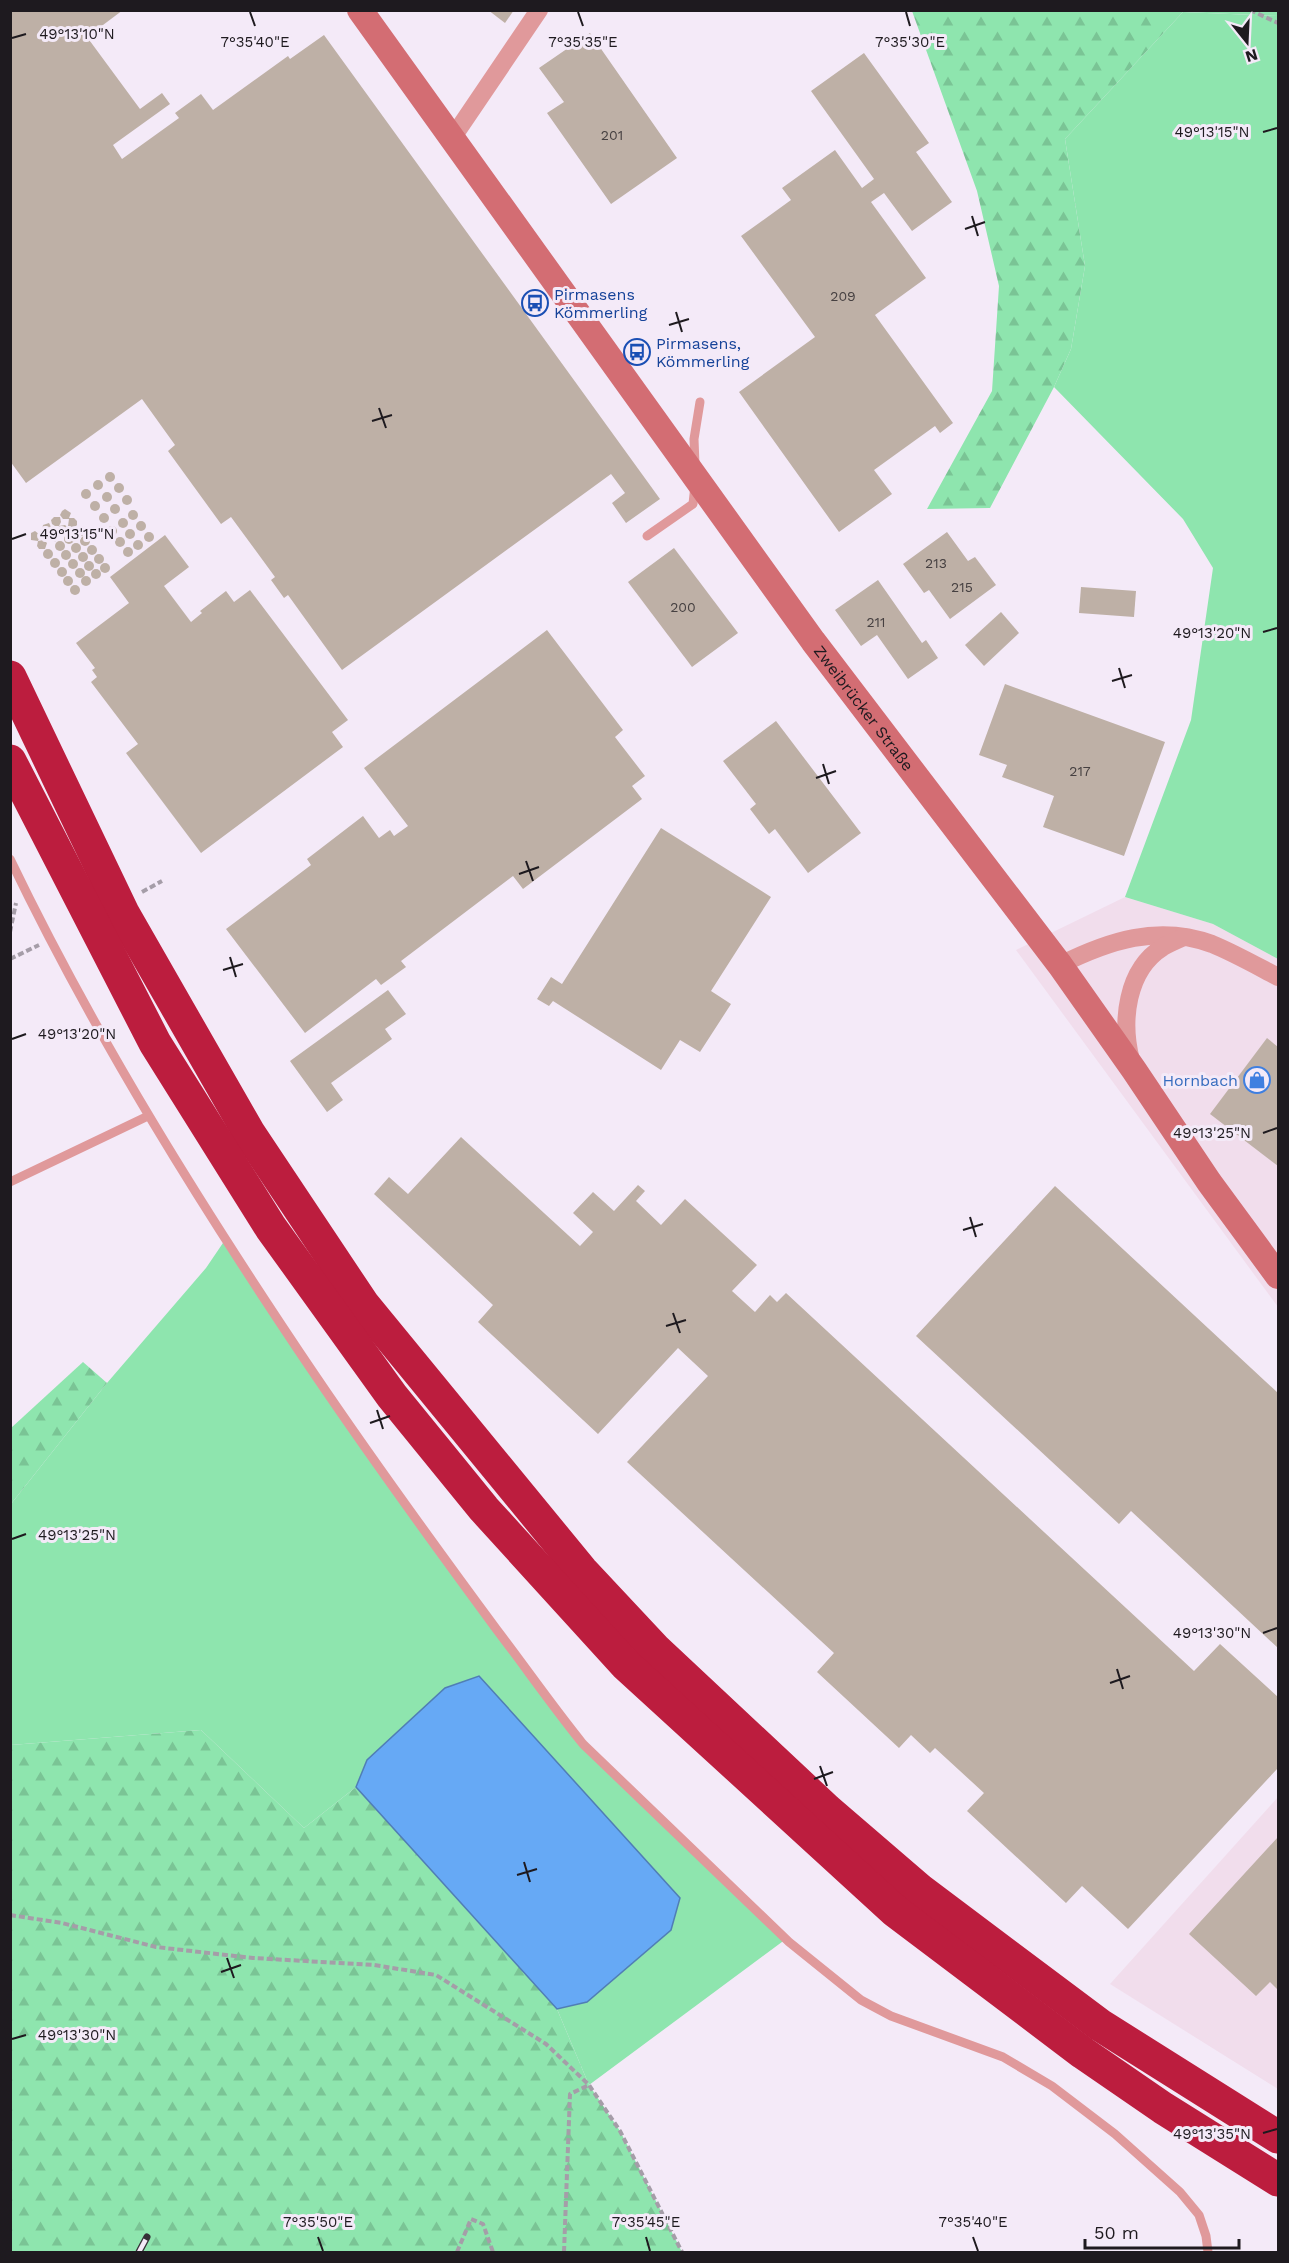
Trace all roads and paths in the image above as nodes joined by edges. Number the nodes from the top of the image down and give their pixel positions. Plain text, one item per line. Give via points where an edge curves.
1 (360, 10) edge
2 (539, 10) edge
3 (1250, 10) edge
4 (1278, 23) edge
5 (451, 140) junction
6 (700, 402) dead end
7 (696, 478) junction
8 (647, 536) dead end
9 (10, 677) edge
10 (10, 761) edge
11 (10, 859) edge
12 (28, 894) junction
13 (10, 932) edge
14 (1184, 937) junction
15 (31, 949) dead end
16 (10, 959) edge
17 (1059, 965) junction
18 (1278, 977) edge
19 (1134, 1070) junction
20 (148, 1116) junction
21 (10, 1182) edge
22 (1278, 1276) edge
23 (10, 1915) edge
24 (588, 2085) junction
25 (1278, 2137) edge
26 (1278, 2180) edge
27 (457, 2253) edge
28 (493, 2253) edge
29 (564, 2253) edge
30 (682, 2253) edge
31 (1208, 2253) edge

1 - 5 street, Zweibrücker Straße
2 - 5 street
3 - 4 path
5 - 7 street, Zweibrücker Straße
6 - 7 lane via 694,439
7 - 8 lane via 693,504
7 - 17 street, Zweibrücker Straße via 813,640
9 - 25 highway via 123,913 249,1133 363,1304 582,1571 663,1657 827,1810 920,1890 1100,2025
10 - 26 highway via 155,1043 271,1228 392,1396 484,1509 625,1664 895,1911 1083,2053
11 - 12 lane
12 - 13 path via 17,898
12 - 20 lane via 71,981
14 - 17 street via 1157,934 1127,938
14 - 18 street via 1211,944
14 - 19 street via 1162,948 1148,961 1129,996 1126,1028
15 - 16 path
17 - 19 street, Zweibrücker Straße
19 - 22 street, Zweibrücker Straße
20 - 21 lane
20 - 31 lane via 355,1435 583,1744 789,1942 861,2000 891,2016 1003,2057 1052,2086 1115,2134 1180,2192 1198,2215
23 - 24 path via 62,1923 156,1947 374,1965 436,1975 546,2044
24 - 29 path via 570,2094
24 - 30 path via 620,2131
27 - 28 path via 471,2219 483,2224

